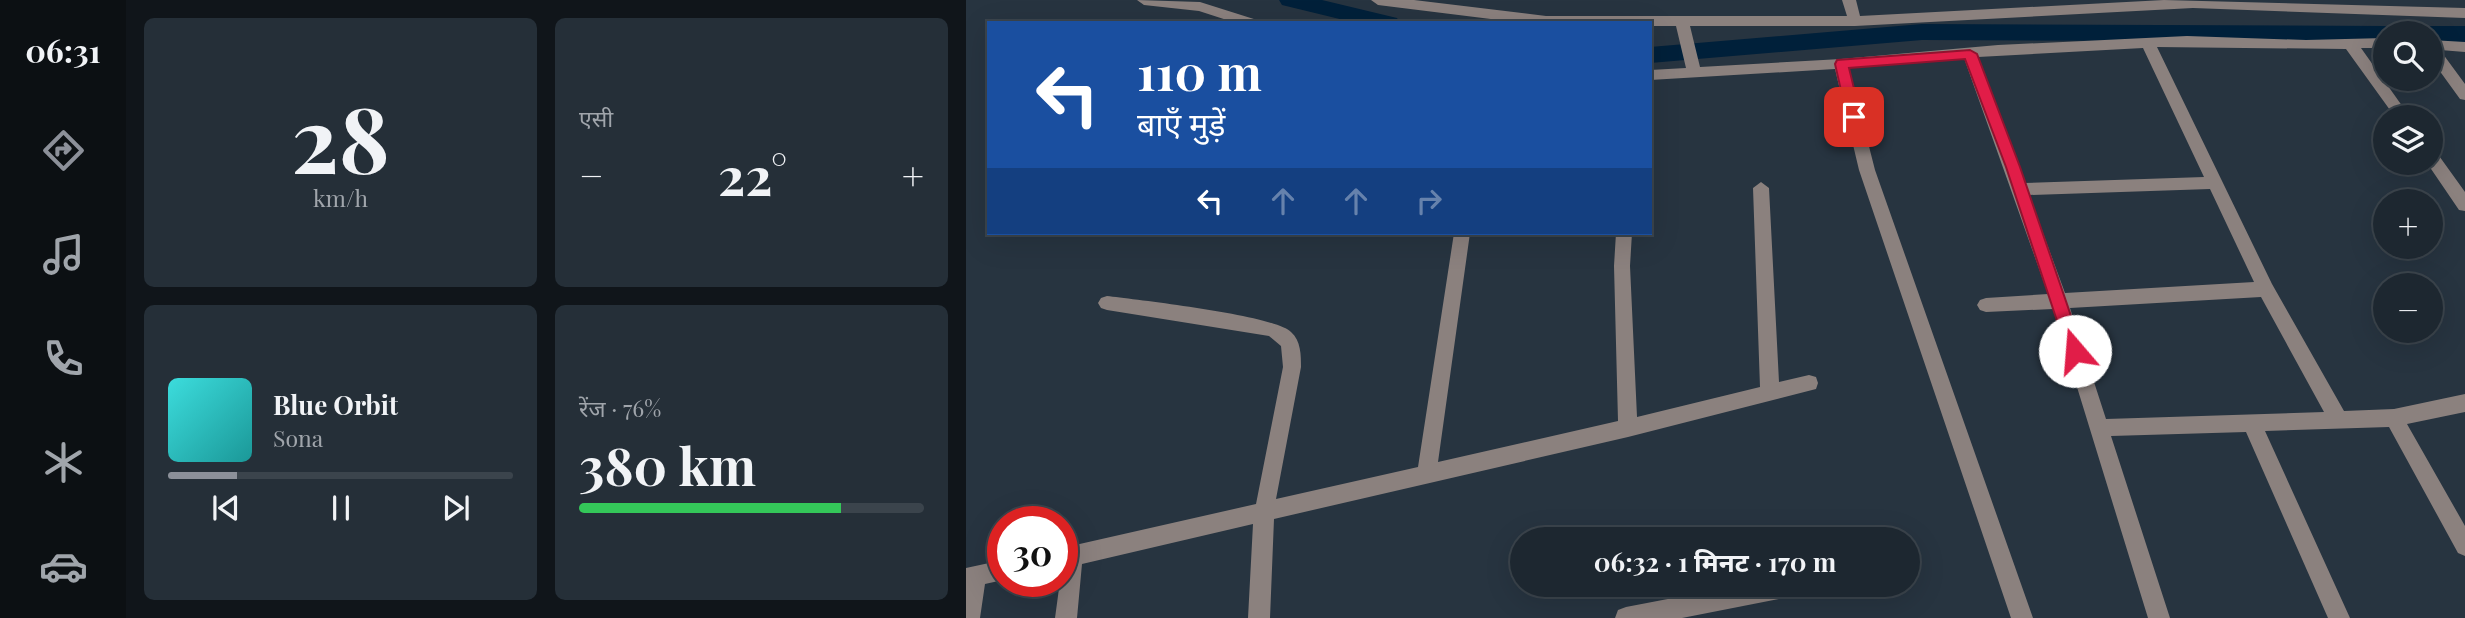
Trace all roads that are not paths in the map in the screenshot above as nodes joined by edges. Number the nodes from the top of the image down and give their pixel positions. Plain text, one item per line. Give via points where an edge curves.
1 (1144, 0) edge
2 (1378, 0) edge
3 (1849, 0) edge
4 (2193, 1) edge
5 (1478, 7) edge
6 (2462, 18) edge
7 (1246, 21) edge
8 (1682, 21) junction
9 (1854, 21) junction
10 (2349, 42) junction
11 (2148, 43) junction
12 (2373, 43) edge
13 (2443, 47) edge
14 (2465, 47) edge
15 (1970, 54) junction
16 (1841, 64) junction
17 (2443, 64) edge
18 (1694, 72) junction
19 (1652, 75) edge
20 (2465, 95) edge
21 (2394, 105) edge
22 (2443, 174) edge
23 (2216, 183) junction
24 (1761, 188) dead end
25 (2020, 188) junction
26 (2465, 205) edge
27 (1462, 235) edge
28 (1624, 235) edge
29 (2266, 289) junction
30 (2059, 300) junction
31 (1107, 303) dead end
32 (1986, 304) dead end
33 (1809, 383) dead end
34 (1770, 393) junction
35 (2465, 403) edge
36 (2394, 418) junction
37 (2339, 420) junction
38 (2252, 424) junction
39 (1628, 428) junction
40 (2099, 428) junction
41 (1427, 474) junction
42 (1264, 512) junction
43 (2465, 546) edge
44 (1078, 555) edge
45 (971, 576) edge
46 (1067, 597) edge
47 (1736, 597) edge
48 (969, 618) edge
49 (1066, 618) edge
50 (1259, 618) edge
51 (1626, 618) edge
52 (2022, 618) edge
53 (2159, 618) edge
54 (2339, 618) edge

1 - 7 street via 1200,7
2 - 5 street
3 - 9 street
4 - 6 street
4 - 9 street
5 - 8 street via 1546,21
8 - 9 street
8 - 18 street
10 - 11 street
10 - 12 street
10 - 21 street
11 - 15 street
11 - 23 street
13 - 14 street
15 - 16 street
15 - 25 street
16 - 18 street
16 - 52 street via 1867,170
17 - 20 street
18 - 19 street
22 - 26 street
23 - 25 street
23 - 29 street
24 - 34 street
25 - 30 street
27 - 41 street
28 - 39 street
29 - 30 street
29 - 37 street
30 - 32 street
30 - 40 street
31 - 42 street via 1283,334 1292,346 1292,367
33 - 34 street
34 - 39 street
35 - 36 street
36 - 37 street
36 - 43 street
37 - 38 street
38 - 40 street
38 - 54 street
39 - 41 street
40 - 53 street
41 - 42 street
42 - 44 street
42 - 50 street
45 - 48 street
46 - 49 street
47 - 51 street

